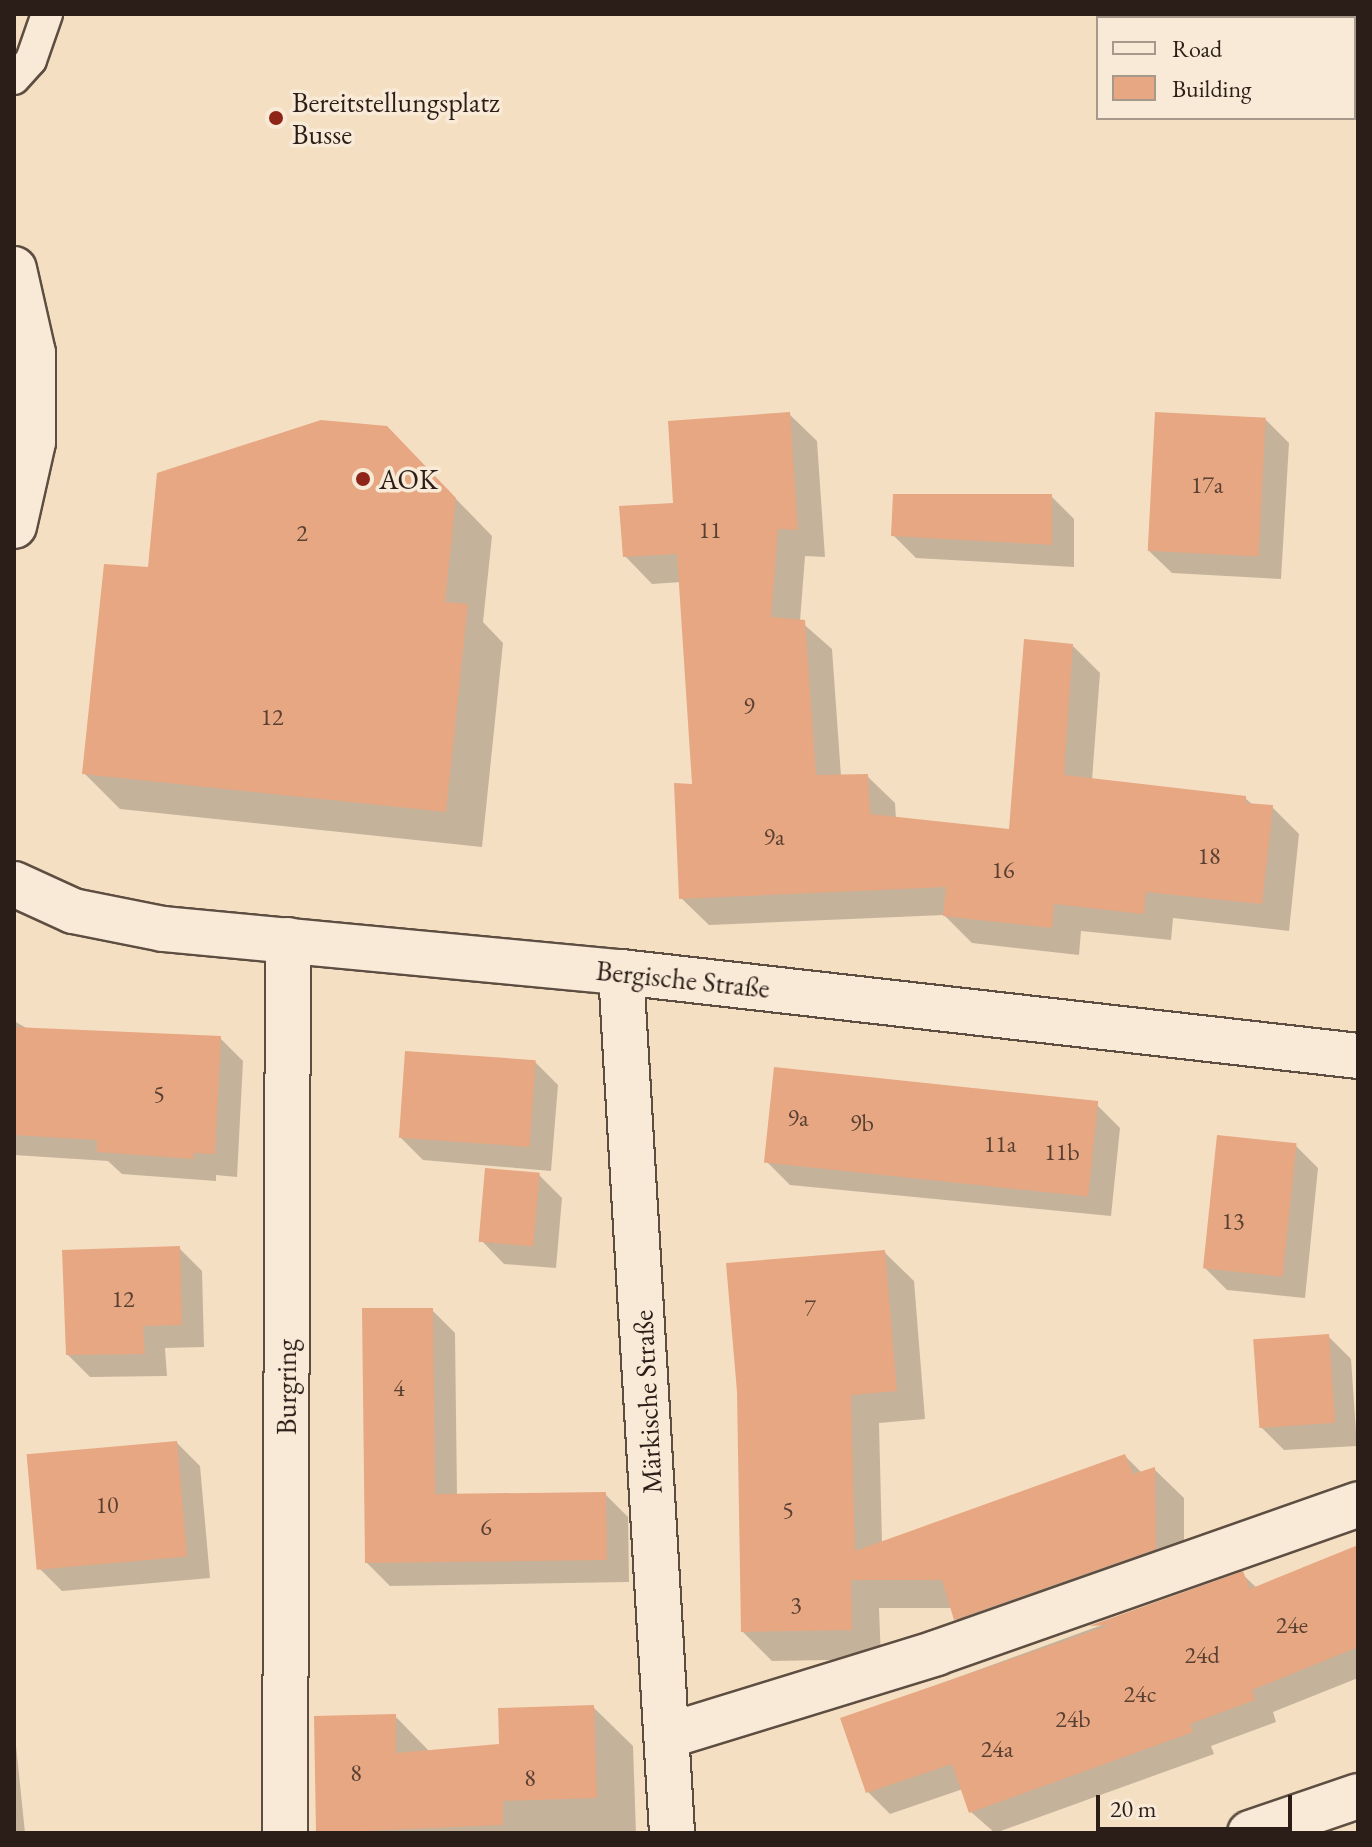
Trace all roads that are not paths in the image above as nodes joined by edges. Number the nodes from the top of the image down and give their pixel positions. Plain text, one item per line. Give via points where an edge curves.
1 (47, 14) edge
2 (14, 79) edge
3 (14, 269) edge
4 (14, 526) edge
5 (14, 884) edge
6 (288, 940) junction
7 (621, 972) junction
8 (1358, 1056) edge
9 (1358, 1504) edge
10 (667, 1736) junction
11 (1358, 1796) edge
12 (285, 1833) edge
13 (672, 1833) edge
14 (1250, 1833) edge

1 - 2 lane via 31,60
3 - 4 street via 33,353 33,442
5 - 6 street, Bergische Straße via 73,911 163,929
6 - 7 street, Bergische Straße
6 - 12 street, Burgring
7 - 8 street, Bergische Straße
7 - 10 street, Märkische Straße
9 - 10 street via 936,1653
10 - 13 street, Märkische Straße
11 - 14 street

